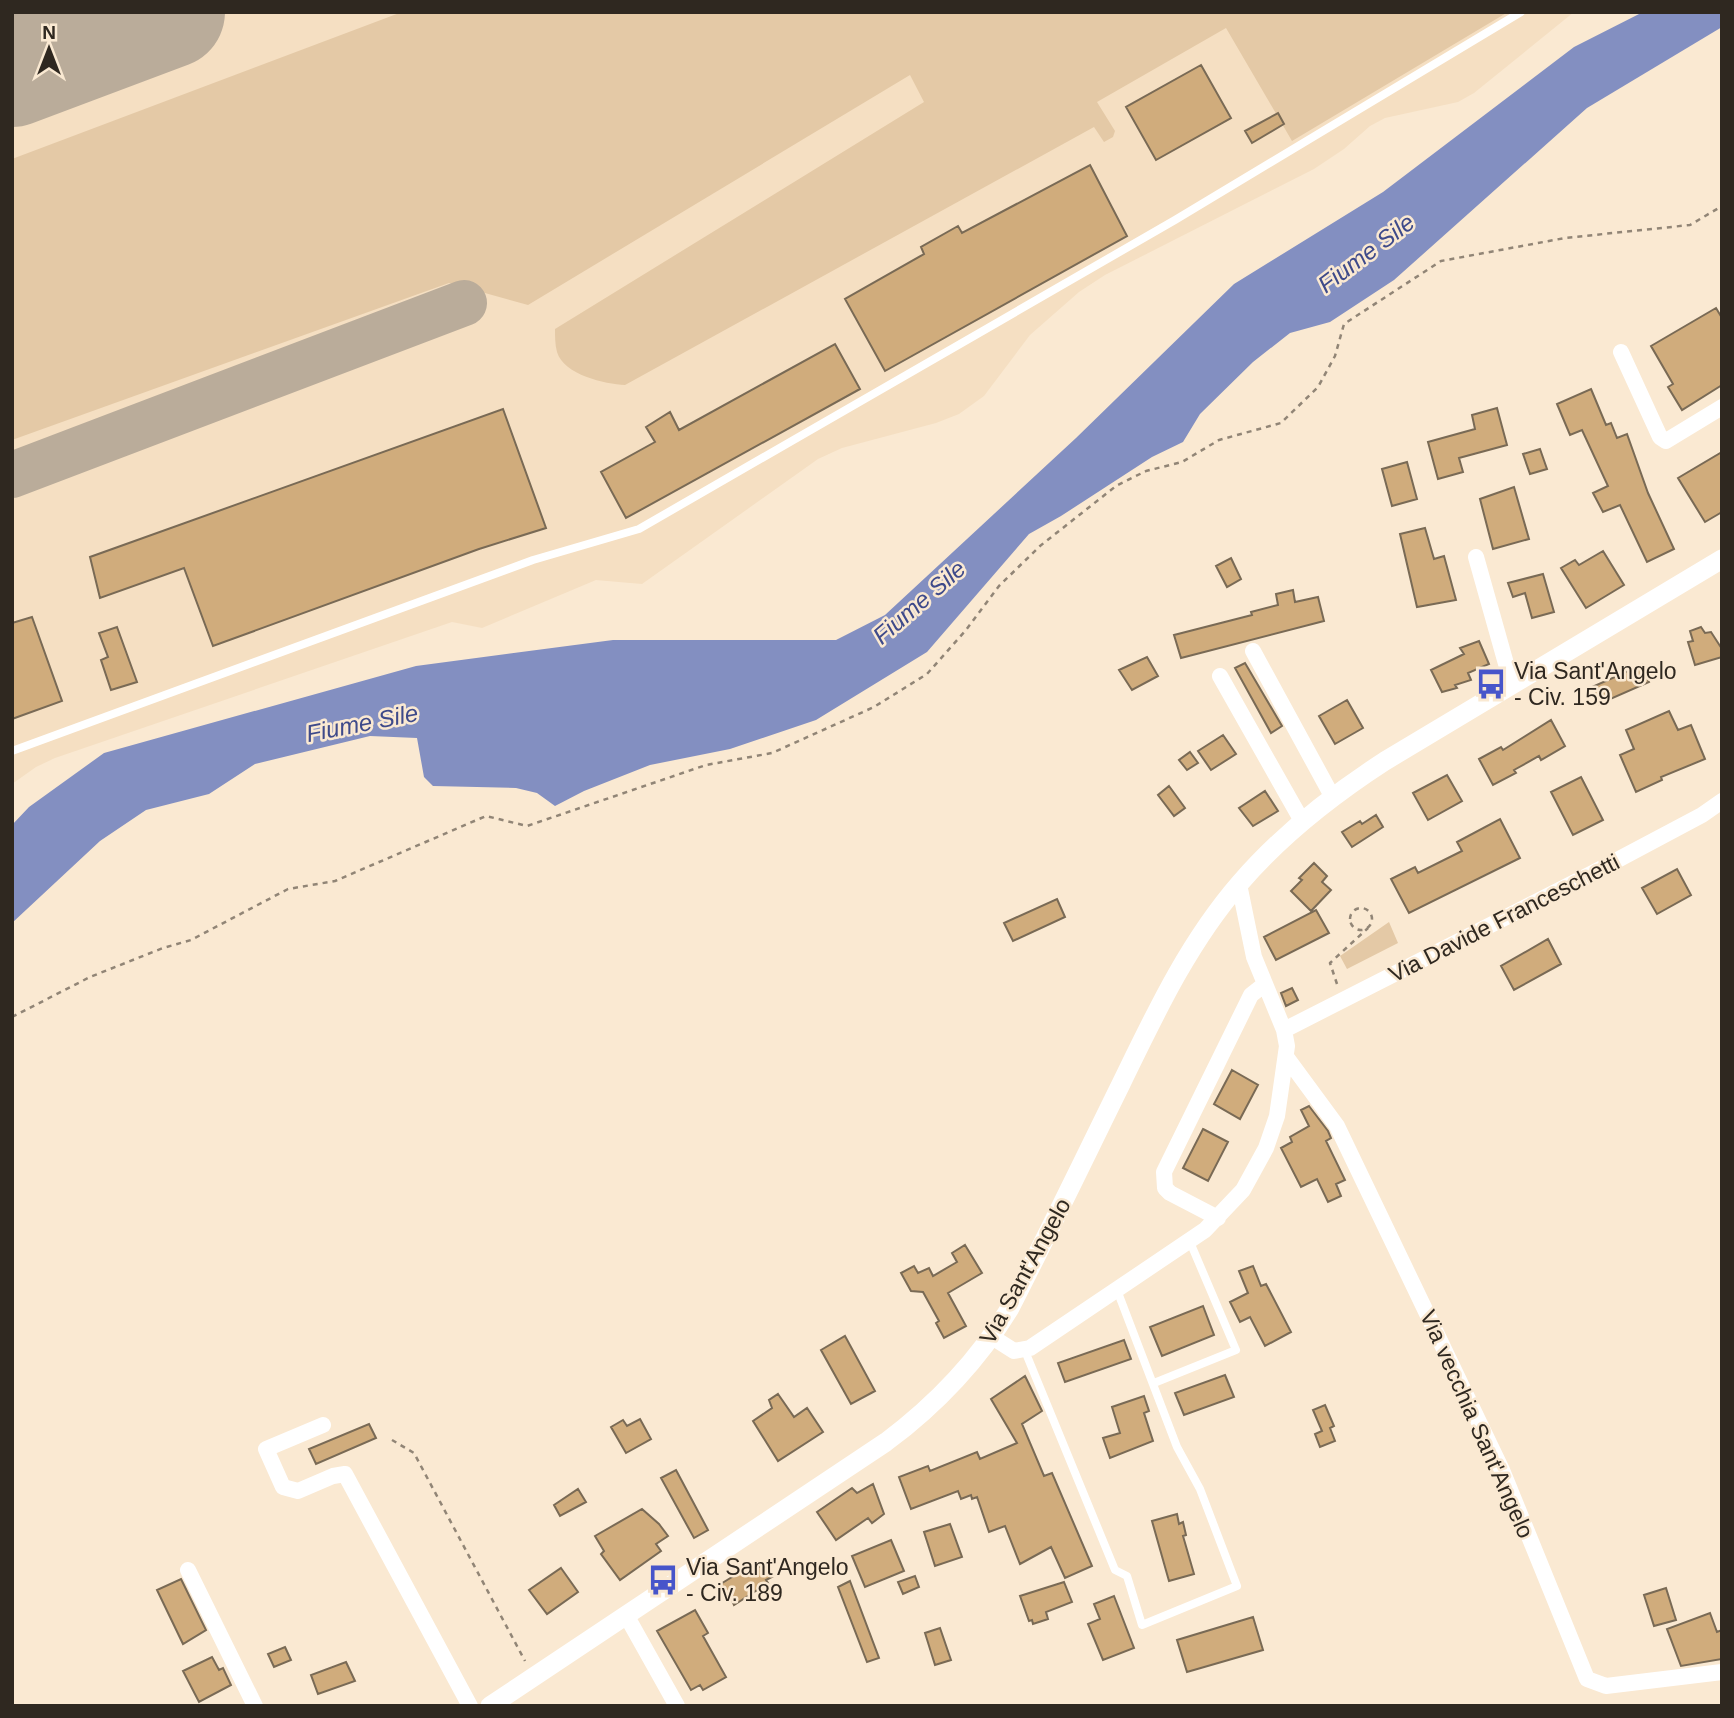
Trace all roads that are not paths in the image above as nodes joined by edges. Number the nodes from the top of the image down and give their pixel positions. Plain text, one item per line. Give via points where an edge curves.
1 (1521, 12) edge
2 (1621, 352) dead end
3 (1722, 407) edge
4 (1476, 557) dead end
5 (1722, 559) edge
6 (1253, 651) dead end
7 (1220, 676) dead end
8 (1512, 685) junction
9 (12, 751) edge
10 (1332, 796) junction
11 (1722, 801) edge
12 (1302, 821) junction
13 (1239, 884) junction
14 (1265, 984) junction
15 (1284, 1031) junction
16 (1287, 1058) junction
17 (1218, 1219) junction
18 (1190, 1242) junction
19 (1117, 1290) junction
20 (992, 1337) junction
21 (1025, 1351) junction
22 (1154, 1383) junction
23 (323, 1425) dead end
24 (188, 1570) dead end
25 (626, 1615) junction
26 (1722, 1672) edge
27 (255, 1706) edge
28 (470, 1706) edge
29 (490, 1706) edge
30 (677, 1706) edge

1 - 9 lane via 1152,234 639,528 533,560
2 - 3 street via 1660,437 1666,441
4 - 8 street
5 - 8 street, Via Sant'Angelo
6 - 10 street
7 - 12 street
8 - 10 street, Via Sant'Angelo
10 - 12 street, Via Sant'Angelo
11 - 15 street, Via Davide Franceschetti via 1591,874
12 - 13 street, Via Sant'Angelo
13 - 14 street, Via vecchia Sant'Angelo via 1250,945
13 - 20 street, Via Sant'Angelo via 1173,980
14 - 15 street, Via vecchia Sant'Angelo
14 - 17 street via 1251,995 1164,1172 1170,1193
15 - 16 street, Via vecchia Sant'Angelo
16 - 17 street, Via vecchia Sant'Angelo via 1266,1148 1243,1190
16 - 26 street, Via vecchia Sant'Angelo via 1343,1138 1502,1470 1587,1678 1606,1686
17 - 18 street, Via vecchia Sant'Angelo
18 - 19 street, Via vecchia Sant'Angelo
18 - 22 lane via 1236,1350
19 - 21 street, Via vecchia Sant'Angelo
19 - 22 lane
20 - 21 street via 1014,1351
20 - 25 street, Via Sant'Angelo via 948,1390 902,1430
21 - 22 lane via 1115,1570 1127,1576 1142,1625 1237,1586
23 - 28 street via 266,1450 283,1487 298,1491 345,1474
24 - 27 street
25 - 29 street, Via Sant'Angelo
25 - 30 street

